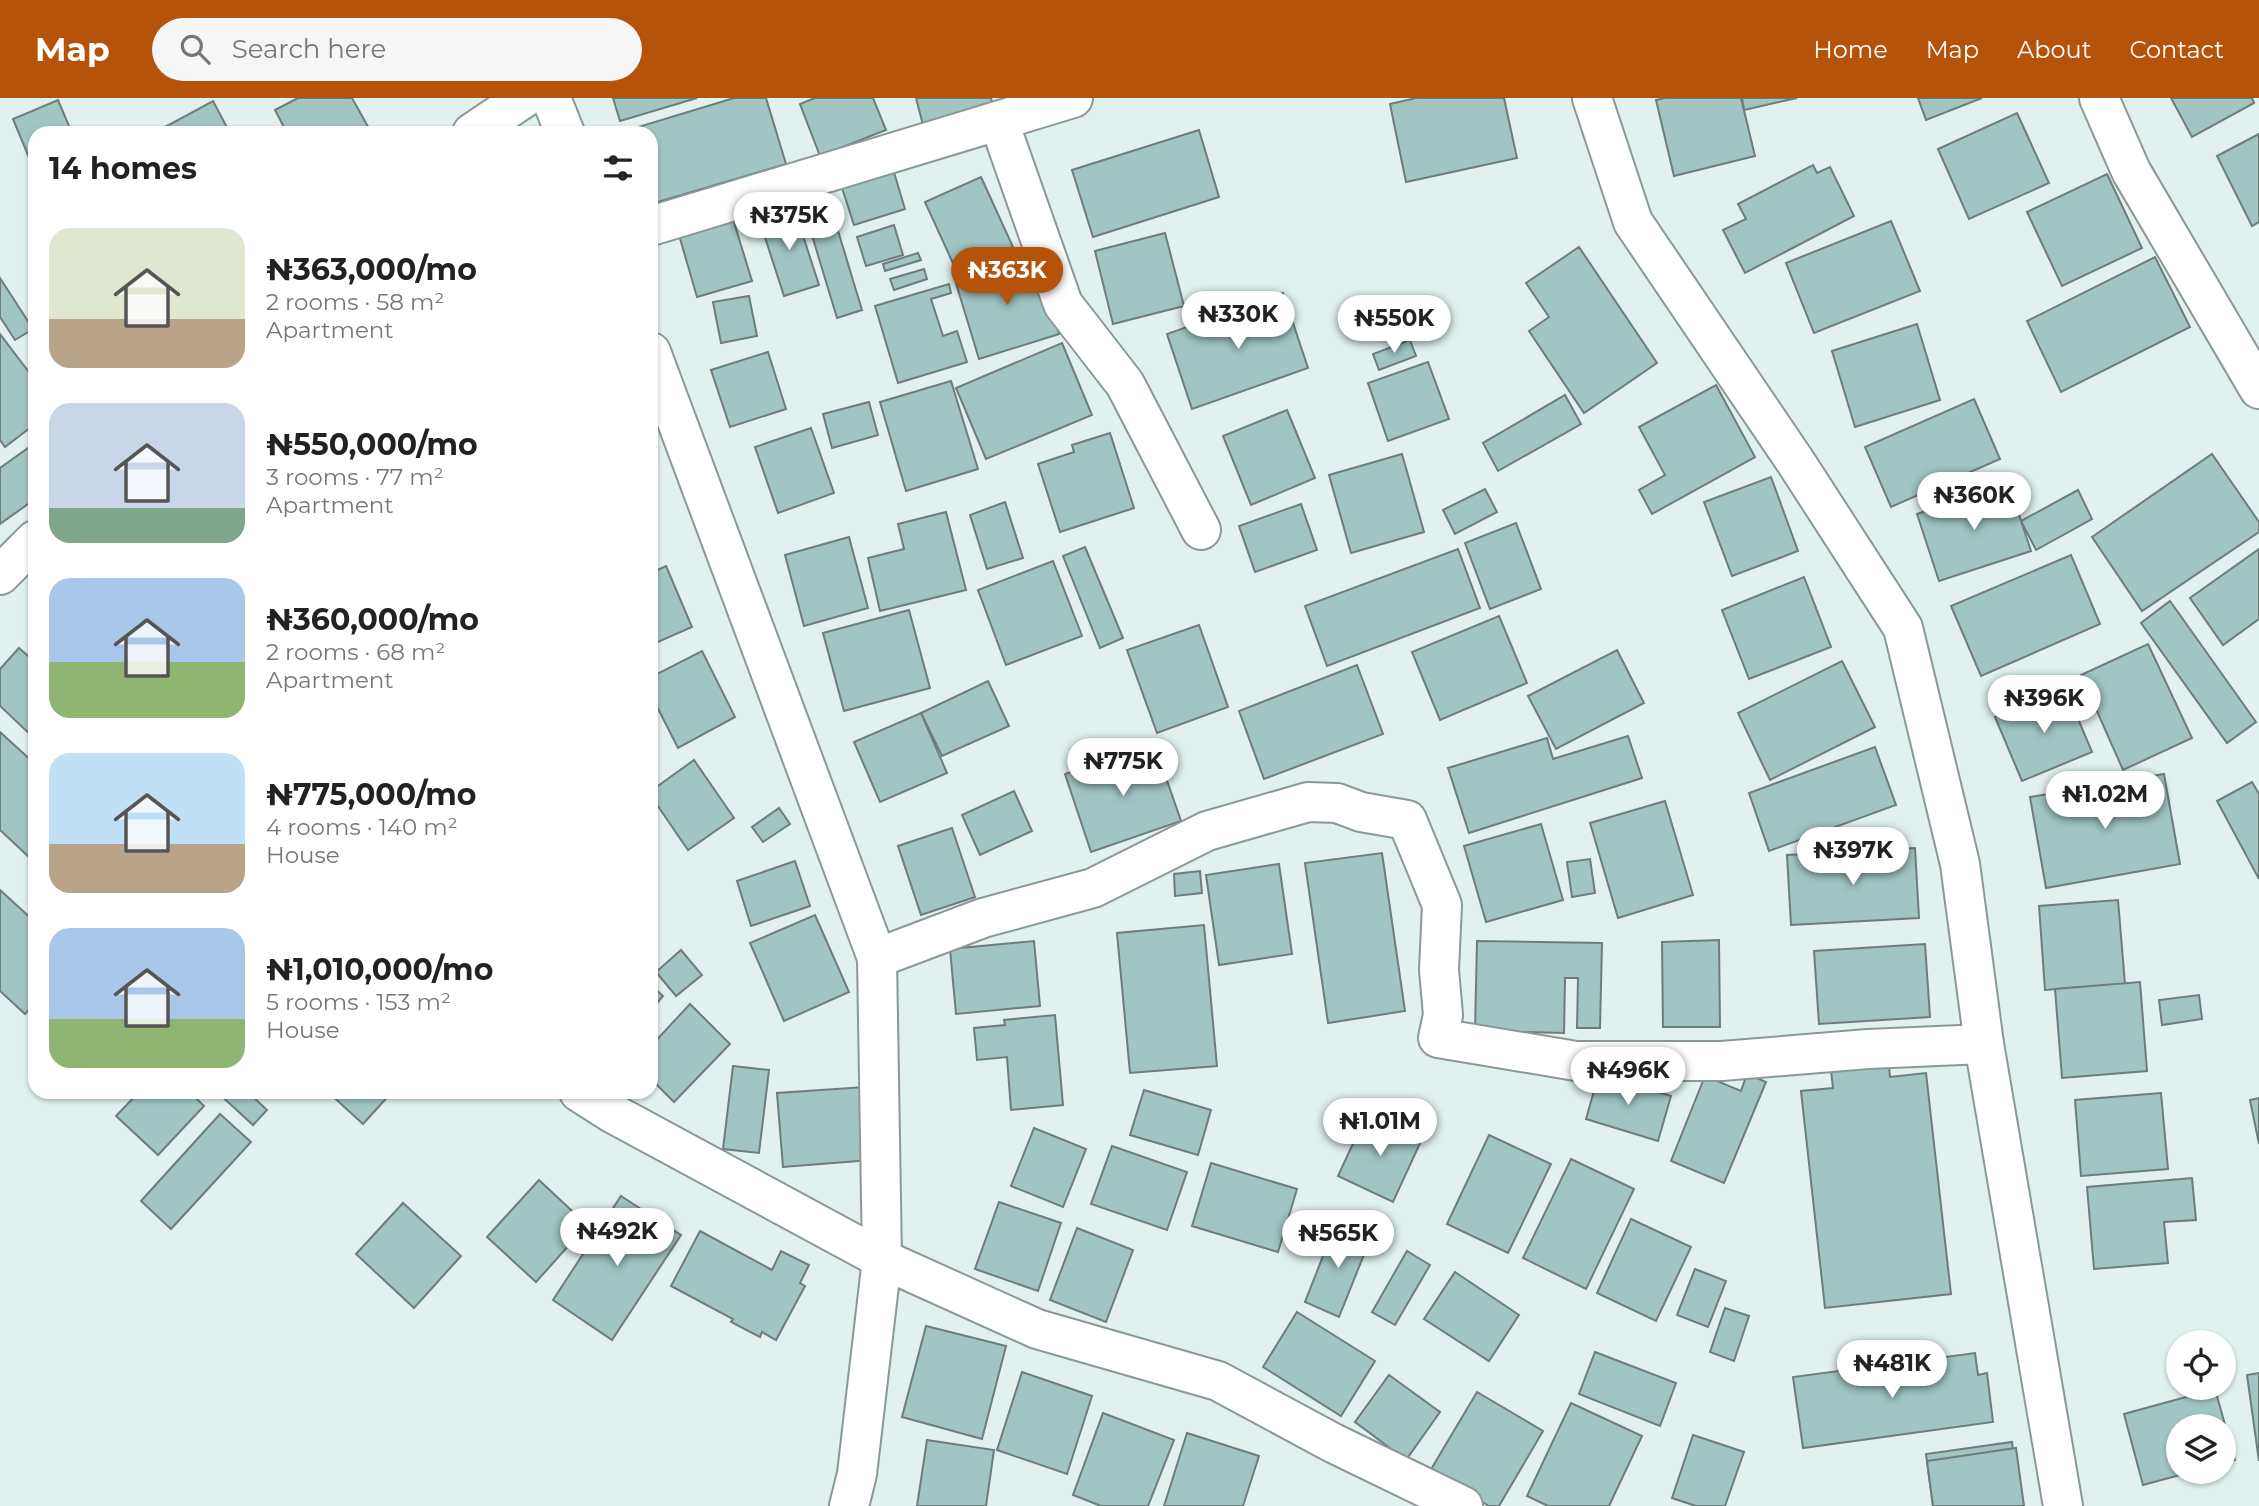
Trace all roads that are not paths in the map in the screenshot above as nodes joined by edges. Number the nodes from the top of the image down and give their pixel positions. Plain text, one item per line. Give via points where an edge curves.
1 (524, 98) edge
2 (551, 98) edge
3 (1073, 98) edge
4 (1592, 98) edge
5 (2099, 98) edge
6 (999, 122) junction
7 (482, 126) edge
8 (562, 126) edge
9 (658, 224) edge
10 (658, 371) edge
11 (2259, 389) edge
12 (1201, 530) dead end
13 (877, 958) junction
14 (1984, 1044) junction
15 (590, 1099) edge
16 (882, 1259) junction
17 (849, 1506) edge
18 (1463, 1506) edge
19 (2063, 1506) edge

1 - 7 street
2 - 8 street
3 - 6 street
4 - 14 street via 1633,222 1903,628 1960,864
5 - 11 street via 2131,171
6 - 9 street
6 - 12 street via 1063,304 1125,384
10 - 13 street
13 - 14 street via 983,918 1093,888 1207,831 1308,802 1337,803 1407,820 1442,905 1439,970 1443,1015 1438,1038 1576,1061 1722,1061
13 - 16 street
14 - 19 street
15 - 16 street
16 - 17 street via 857,1474
16 - 18 street via 1037,1329 1217,1381

